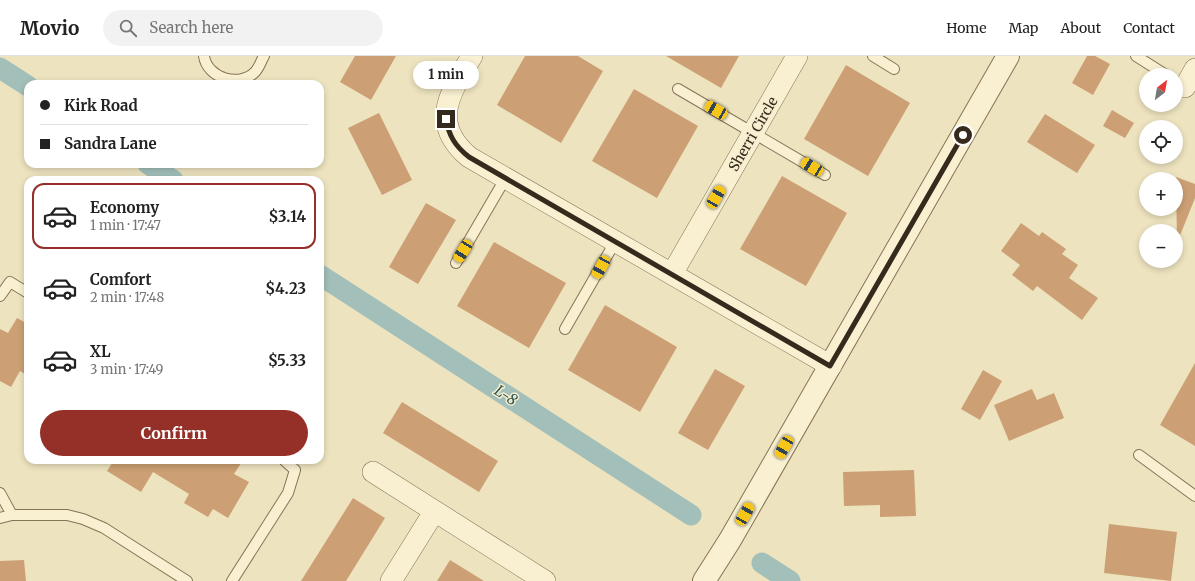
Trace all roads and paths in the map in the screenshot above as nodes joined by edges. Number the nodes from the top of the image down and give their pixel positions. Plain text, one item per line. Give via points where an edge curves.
1 (204, 56) edge
2 (264, 56) edge
3 (472, 56) edge
4 (797, 56) edge
5 (873, 56) edge
6 (1008, 56) edge
7 (1136, 56) edge
8 (1155, 68) edge
9 (894, 69) dead end
10 (226, 80) edge
11 (242, 80) edge
12 (678, 88) dead end
13 (753, 132) junction
14 (825, 175) dead end
15 (505, 179) junction
16 (615, 242) junction
17 (456, 263) dead end
18 (672, 274) junction
19 (24, 291) edge
20 (0, 296) edge
21 (565, 329) dead end
22 (830, 366) junction
23 (1139, 454) dead end
24 (288, 464) edge
25 (373, 472) dead end
26 (0, 493) edge
27 (1195, 496) edge
28 (434, 512) junction
29 (12, 515) junction
30 (0, 518) edge
31 (187, 581) edge
32 (232, 581) edge
33 (390, 581) edge
34 (544, 581) edge
35 (704, 581) edge

1 - 10 lane via 204,62 212,72
2 - 11 lane via 255,72
3 - 15 street via 452,90 447,104 449,134 457,147 469,157
4 - 13 street, Sherri Circle
5 - 9 lane
6 - 22 street
7 - 8 lane
12 - 13 lane
13 - 14 lane
13 - 18 street, Sherri Circle
15 - 16 street
15 - 17 lane
16 - 18 street
16 - 21 lane
18 - 22 street
19 - 20 lane via 10,282
22 - 35 street
23 - 27 lane
24 - 32 lane via 295,470 288,493
25 - 28 street
26 - 29 lane
28 - 33 street
28 - 34 street
29 - 30 lane
29 - 31 lane via 66,515 83,519 104,528

